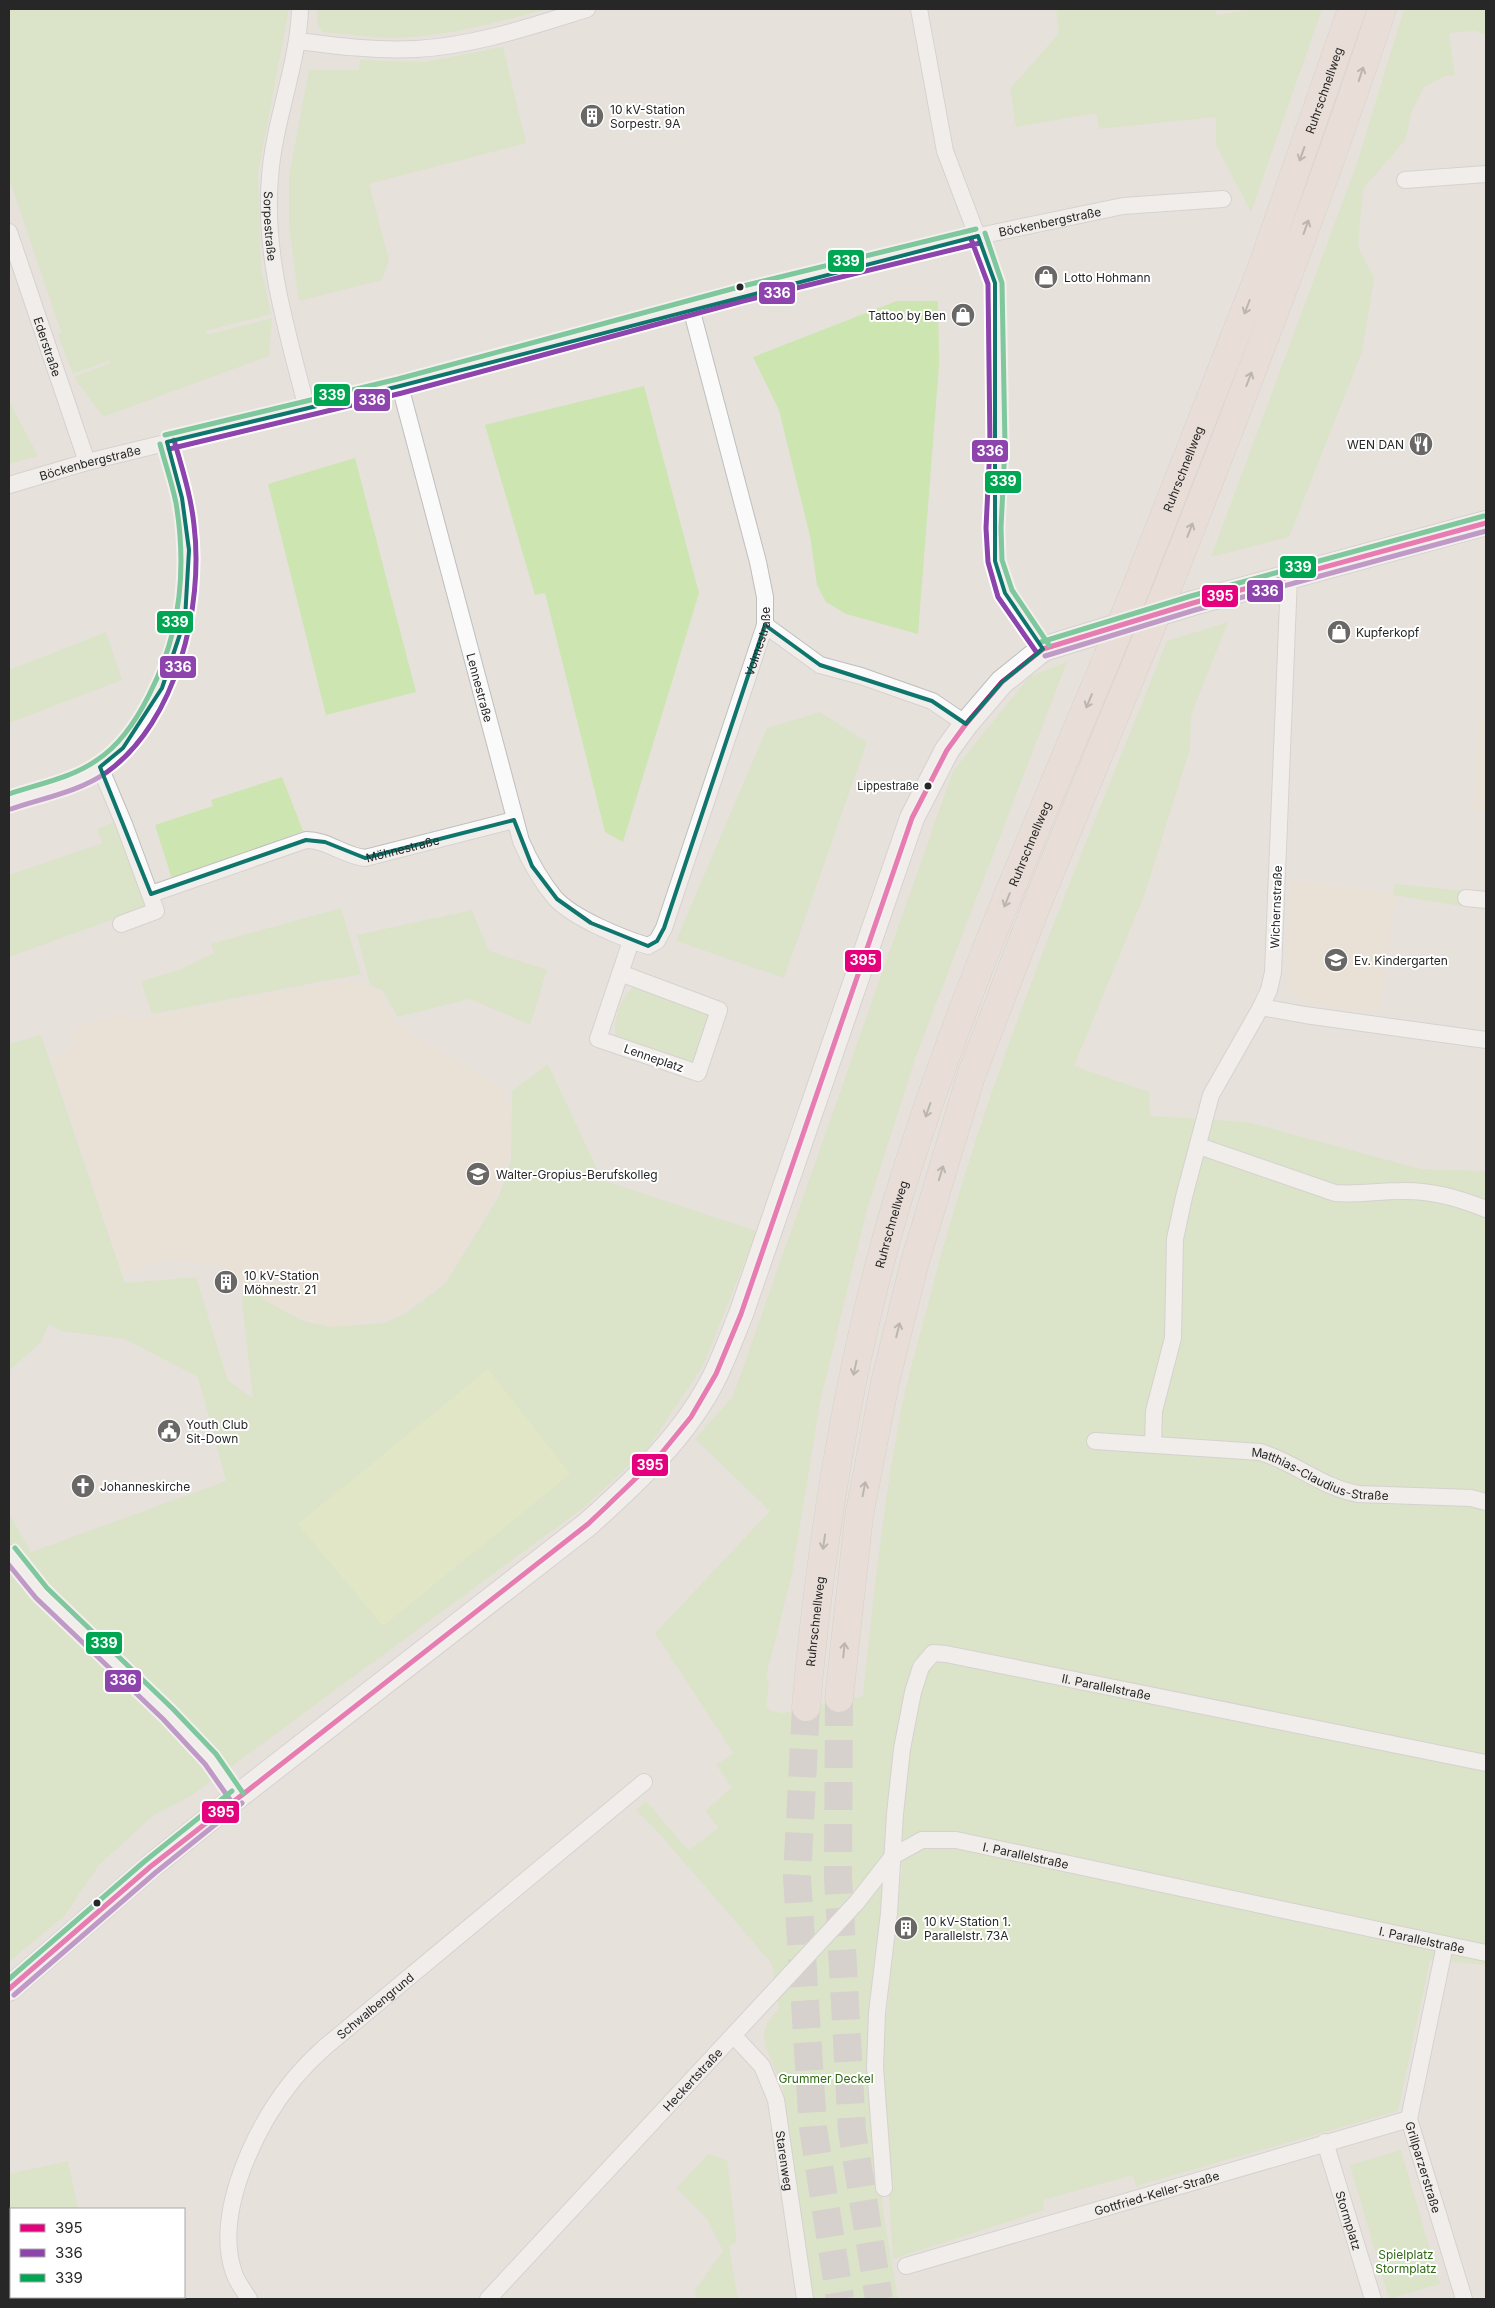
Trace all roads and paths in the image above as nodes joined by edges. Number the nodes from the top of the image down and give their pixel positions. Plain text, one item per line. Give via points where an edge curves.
1 (300, 9) edge
2 (919, 9) edge
3 (1352, 9) edge
4 (1382, 9) edge
5 (582, 10) edge
6 (298, 42) junction
7 (1486, 174) edge
8 (1404, 180) dead end
9 (1223, 199) dead end
10 (9, 232) edge
11 (978, 236) junction
12 (691, 308) junction
13 (400, 386) junction
14 (307, 409) junction
15 (167, 442) junction
16 (87, 462) junction
17 (9, 485) edge
18 (1486, 523) edge
19 (1289, 577) junction
20 (765, 625) junction
21 (1043, 649) junction
22 (966, 724) junction
23 (100, 767) junction
24 (9, 802) edge
25 (514, 820) junction
26 (151, 894) junction
27 (1466, 898) dead end
28 (1486, 900) edge
29 (121, 924) dead end
30 (631, 941) junction
31 (620, 973) junction
32 (1261, 1007) junction
33 (1486, 1040) edge
34 (1199, 1146) junction
35 (1486, 1209) edge
36 (1095, 1441) dead end
37 (1153, 1444) junction
38 (1486, 1502) edge
39 (9, 1553) edge
40 (839, 1698) tunnel mouth
41 (806, 1707) tunnel mouth
42 (1486, 1763) edge
43 (644, 1782) dead end
44 (237, 1797) junction
45 (892, 1856) junction
46 (1445, 1945) junction
47 (1486, 1953) edge
48 (9, 1989) edge
49 (734, 2036) junction
50 (1408, 2119) junction
51 (1325, 2142) junction
52 (884, 2188) dead end
53 (906, 2266) dead end
54 (249, 2299) edge
55 (488, 2299) edge
56 (805, 2299) edge
57 (1373, 2299) edge
58 (1464, 2299) edge

1 - 6 street, Sorpestraße
2 - 11 street via 945,151
3 -> 41 highway, Ruhrschnellweg, bridge via 1261,270 1136,588 986,953 931,1100 898,1201 860,1344 837,1460 821,1560
40 -> 4 highway, bridge via 859,1516 885,1383 914,1265 971,1076 1272,321 1341,133
5 - 6 street via 532,27 419,49 353,48
6 - 14 street, Sorpestraße via 274,149 270,209 276,280
7 - 8 street
9 - 11 street, Böckenbergstraße via 1123,206
10 - 16 street, Ederstraße
11 - 12 street, Böckenbergstraße
11 - 21 street via 995,283 998,446 993,528 995,561 1005,593
12 - 13 street, Böckenbergstraße
12 - 20 street, Volmestraße via 766,596
13 - 14 street, Böckenbergstraße
13 - 25 street, Lennestraße
14 - 15 street, Böckenbergstraße
15 - 16 street, Böckenbergstraße
15 - 23 street via 186,521 189,572 185,619 162,688 144,720 123,748
16 - 17 street, Böckenbergstraße
18 - 19 street
19 - 21 street
19 - 32 street, Wichernstraße via 1273,972
20 - 22 street via 820,664 932,701
20 - 30 street, Volmestraße via 664,928 657,942 648,946
21 - 22 street via 1002,682
22 - 44 street via 947,750 912,818 741,1314 715,1376 692,1414 664,1451 588,1524
23 - 24 street
23 - 26 street
25 - 26 street, Möhnestraße via 365,858 355,857 325,842 306,840
25 - 30 street, Lennestraße via 532,866 557,899 591,923
26 - 29 street via 156,911
27 - 28 street
30 - 31 street, Lenneplatz
31 - 31 street, Lenneplatz via 598,1039 698,1073 720,1010
32 - 33 street via 1305,1016
32 - 34 street via 1211,1095
34 - 35 street via 1335,1193 1401,1191 1441,1194
34 - 37 street via 1175,1239 1174,1338 1154,1411
36 - 37 street, Matthias-Claudius-Straße
37 - 38 street, Matthias-Claudius-Straße via 1260,1452 1338,1490 1359,1494 1470,1498
39 - 44 street via 41,1593 211,1759
42 - 45 street, II. Parallelstraße via 933,1653 921,1667 913,1692 902,1750
43 - 54 street, Schwalbengrund via 325,2047 293,2080 250,2149 230,2218 228,2237 234,2273
44 - 48 street
45 - 46 street, I. Parallelstraße via 922,1840 956,1840
45 - 49 street, Heckertstraße via 858,1902
45 - 52 street via 875,2067
46 - 47 street, I. Parallelstraße
46 - 50 street, Grillparzerstraße
49 - 55 street, Heckertstraße
49 - 56 street, Starenweg via 762,2066 776,2100
50 - 51 street, Gottfried-Keller-Straße
50 - 58 street, Grillparzerstraße
51 - 53 street, Gottfried-Keller-Straße
51 - 57 street, Stormplatz

